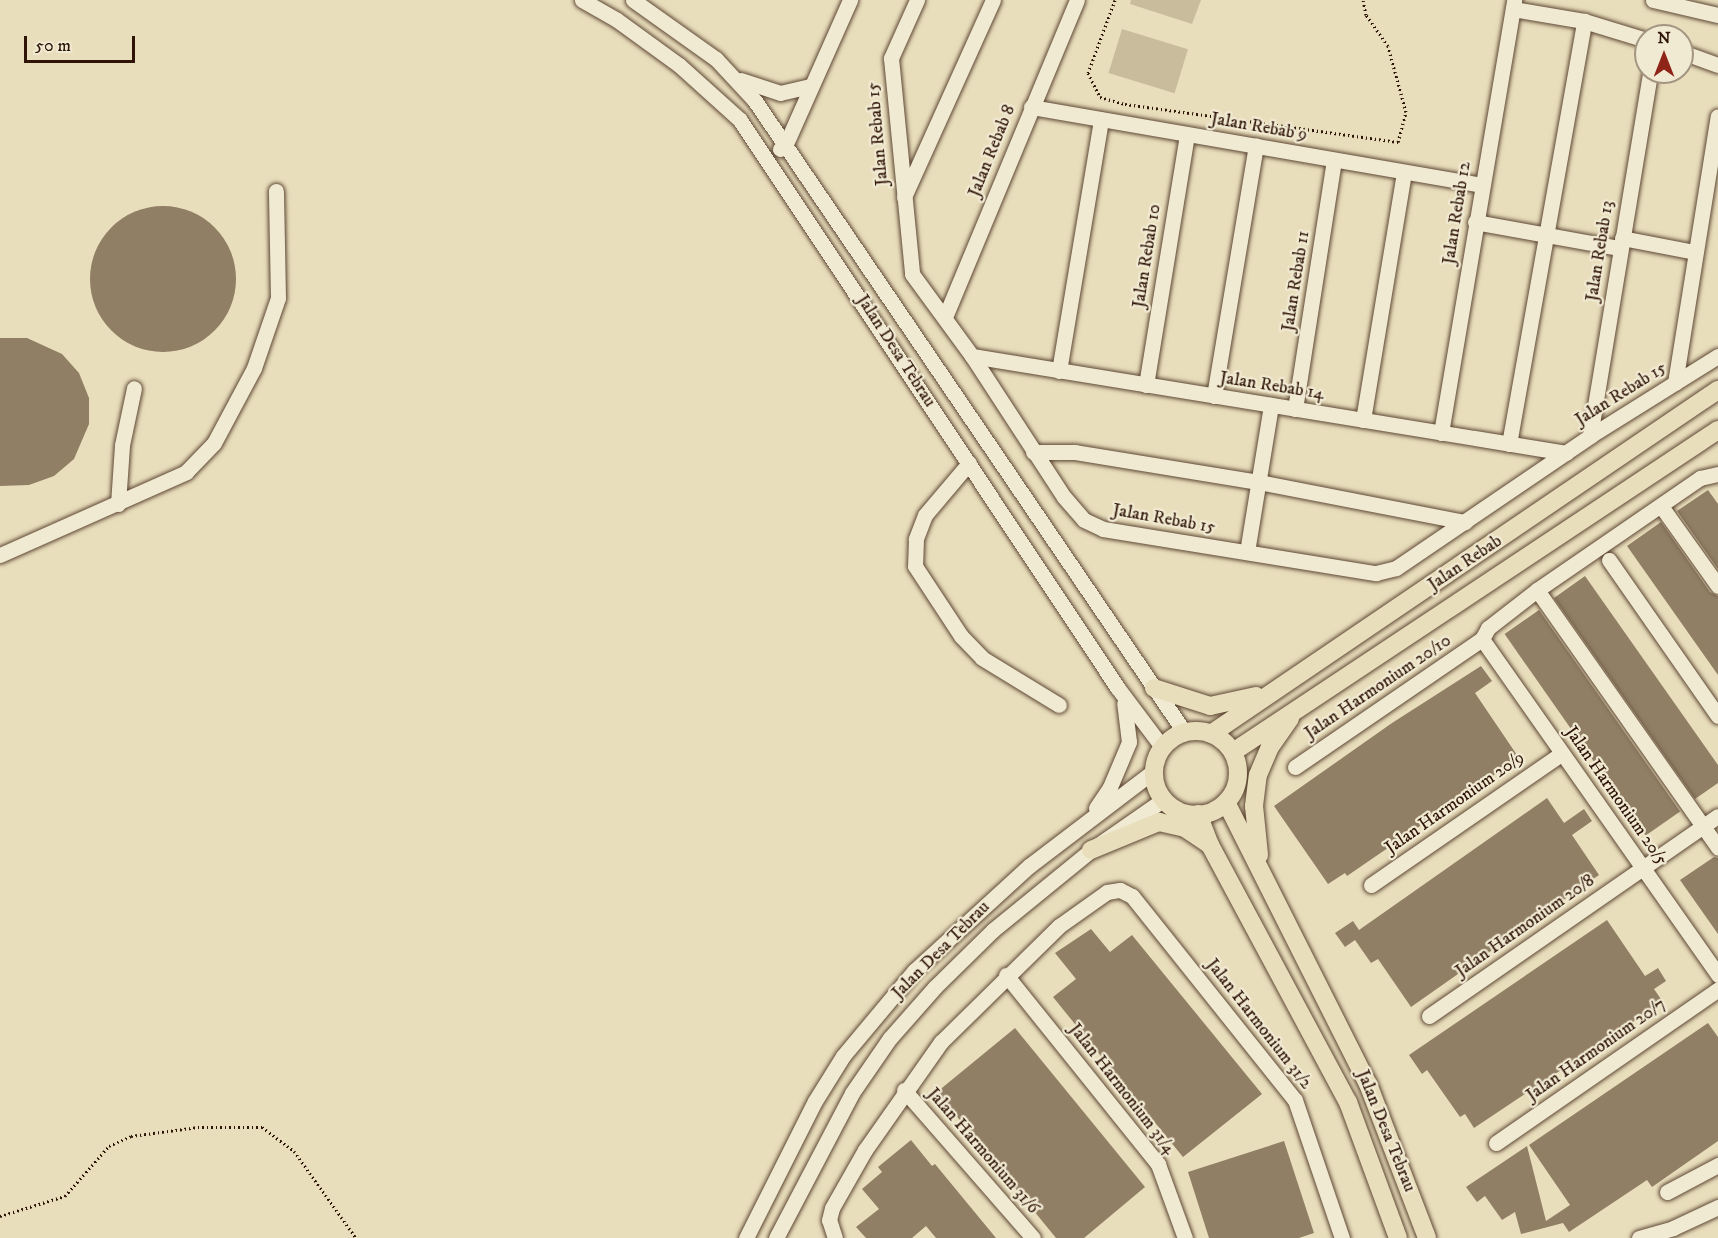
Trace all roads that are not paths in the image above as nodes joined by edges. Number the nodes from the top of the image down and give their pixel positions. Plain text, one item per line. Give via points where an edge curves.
1 (582, 0) edge
2 (633, 0) edge
3 (850, 0) edge
4 (917, 0) edge
5 (993, 0) edge
6 (1077, 0) edge
7 (1653, 0) edge
8 (1514, 4) edge
9 (1718, 15) edge
10 (1584, 21) junction
11 (1634, 36) edge
12 (1694, 56) edge
13 (1718, 65) edge
14 (736, 78) junction
15 (1648, 84) edge
16 (811, 86) junction
17 (1031, 107) junction
18 (1106, 113) junction
19 (1718, 116) edge
20 (1187, 134) junction
21 (785, 146) junction
22 (1256, 146) junction
23 (767, 157) junction
24 (1335, 160) junction
25 (1404, 172) junction
26 (1481, 185) junction
27 (276, 191) dead end
28 (903, 199) junction
29 (1475, 222) junction
30 (1546, 235) junction
31 (1621, 243) junction
32 (1695, 252) junction
33 (945, 317) junction
34 (972, 356) junction
35 (1718, 356) edge
36 (1059, 371) junction
37 (1675, 382) junction
38 (1146, 385) junction
39 (134, 388) dead end
40 (1718, 390) edge
41 (1214, 396) junction
42 (1271, 405) junction
43 (1295, 409) junction
44 (1363, 420) junction
45 (1718, 430) edge
46 (1441, 433) junction
47 (1590, 436) junction
48 (1718, 438) edge
49 (1509, 444) junction
50 (1698, 444) junction
51 (1033, 452) junction
52 (1566, 453) junction
53 (969, 463) junction
54 (1718, 474) edge
55 (1259, 482) junction
56 (118, 504) junction
57 (1661, 506) junction
58 (1465, 522) junction
59 (1247, 552) junction
60 (0, 555) edge
61 (1609, 560) dead end
62 (1718, 586) edge
63 (1537, 590) junction
64 (1482, 639) junction
65 (1117, 687) junction
66 (1282, 687) junction
67 (1154, 688) junction
68 (1059, 705) dead end
69 (1294, 712) junction
70 (1718, 716) edge
71 (1185, 733) junction
72 (1211, 734) junction
73 (1163, 748) junction
74 (1233, 752) junction
75 (1562, 753) junction
76 (1295, 767) dead end
77 (1155, 770) junction
78 (1164, 799) junction
79 (1226, 802) junction
80 (1198, 814) junction
81 (1718, 816) edge
82 (1085, 822) junction
83 (1703, 826) junction
84 (1210, 845) junction
85 (1718, 848) edge
86 (1091, 850) junction
87 (1261, 866) junction
88 (1643, 868) junction
89 (1371, 885) dead end
90 (1006, 975) junction
91 (1718, 975) edge
92 (1718, 989) edge
93 (1429, 1016) dead end
94 (904, 1090) junction
95 (1497, 1143) dead end
96 (1718, 1164) edge
97 (1667, 1192) dead end
98 (1718, 1207) edge
99 (746, 1238) edge
100 (776, 1238) edge
101 (835, 1238) edge
102 (1033, 1238) edge
103 (1185, 1238) edge
104 (1341, 1238) edge
105 (1398, 1238) edge
106 (1427, 1238) edge
107 (1639, 1238) edge

1 - 23 street, Jalan Desa Tebrau via 617,20 700,82 740,120
2 - 14 street, Jalan Desa Tebrau
3 - 16 street
4 - 28 street, Jalan Rebab 15 via 891,58
5 - 28 street
6 - 17 street, Jalan Rebab 8
7 - 9 street
8 - 10 street
8 - 26 street, Jalan Rebab 12
10 - 11 street
10 - 30 street
12 - 13 street
14 - 16 street via 780,93
14 - 21 street, Jalan Desa Tebrau
15 - 31 street, Jalan Rebab 13
16 - 21 street
17 - 18 street, Jalan Rebab 9
17 - 33 street, Jalan Rebab 8
18 - 20 street, Jalan Rebab 9
18 - 36 street
19 - 32 street
20 - 22 street, Jalan Rebab 9
20 - 38 street, Jalan Rebab 10
21 - 23 street
21 - 67 street, Jalan Desa Tebrau
22 - 24 street, Jalan Rebab 9
22 - 41 street
23 - 53 street, Jalan Desa Tebrau
24 - 25 street, Jalan Rebab 9
24 - 43 street, Jalan Rebab 11
25 - 26 street, Jalan Rebab 9
25 - 44 street
26 - 29 street, Jalan Rebab 12
27 - 56 street via 278,297 236,407 214,443 186,472
28 - 33 street, Jalan Rebab 15 via 912,274
29 - 30 street
29 - 46 street, Jalan Rebab 12
30 - 31 street
30 - 49 street
31 - 32 street
31 - 47 street, Jalan Rebab 13
32 - 37 street
33 - 34 street, Jalan Rebab 15
34 - 36 street, Jalan Rebab 14
34 - 51 street, Jalan Rebab 15
35 - 37 street, Jalan Rebab 15
36 - 38 street, Jalan Rebab 14
37 - 47 street, Jalan Rebab 15
38 - 41 street, Jalan Rebab 14
39 - 56 street via 122,445
40 - 66 main road, Jalan Rebab
41 - 42 street, Jalan Rebab 14
42 - 43 street, Jalan Rebab 14
42 - 55 street
43 - 44 street, Jalan Rebab 14
44 - 46 street, Jalan Rebab 14
45 - 50 main road
46 - 49 street, Jalan Rebab 14
47 - 52 street, Jalan Rebab 15
48 - 50 main road
49 - 52 street, Jalan Rebab 14
50 - 69 main road
51 - 55 street via 1074,452
51 - 59 street, Jalan Rebab 15 via 1084,520 1103,529
52 - 58 street, Jalan Rebab 15
53 - 65 street, Jalan Desa Tebrau
53 - 68 street via 925,515 916,539 915,566 961,636 982,658
54 - 57 street, Jalan Harmonium 20/10 via 1700,478
55 - 58 street
55 - 59 street
56 - 60 street
57 - 62 street
57 - 63 street, Jalan Harmonium 20/10
58 - 59 street, Jalan Rebab 15 via 1396,568 1376,573
61 - 70 street
63 - 64 street, Jalan Harmonium 20/10 via 1488,628
63 - 83 street
64 - 75 street, Jalan Harmonium 20/5
64 - 76 street, Jalan Harmonium 20/10
65 - 73 street, Jalan Desa Tebrau
65 - 82 street via 1129,718 1129,742 1110,787
66 - 67 main road via 1237,703 1210,706
66 - 72 main road, Jalan Rebab
67 - 71 street, Jalan Desa Tebrau
69 - 74 main road
69 - 87 main road via 1270,747 1258,776 1254,806
71 - 72 main road
71 - 73 main road
72 - 74 main road
73 - 77 main road
74 - 79 main road via 1238,778
75 - 88 street, Jalan Harmonium 20/5
75 - 89 street, Jalan Harmonium 20/9
77 - 78 main road
77 - 82 street, Jalan Desa Tebrau
78 - 80 main road via 1180,811
78 - 86 street, Jalan Desa Tebrau
79 - 80 main road
79 - 87 main road, Jalan Desa Tebrau
80 - 84 main road, Jalan Desa Tebrau
81 - 83 street, Jalan Harmonium 20/8
82 - 99 street, Jalan Desa Tebrau via 1029,866 914,971 843,1056 815,1101
83 - 85 street
83 - 88 street, Jalan Harmonium 20/8
84 - 86 main road via 1185,828 1159,822
84 - 105 main road, Jalan Desa Tebrau via 1348,1102
86 - 100 street, Jalan Desa Tebrau via 993,930 890,1038 852,1093
87 - 106 main road, Jalan Desa Tebrau via 1368,1084
88 - 91 street, Jalan Harmonium 20/5
88 - 93 street, Jalan Harmonium 20/8
90 - 94 street via 941,1042
90 - 103 street, Jalan Harmonium 31/4 via 1158,1164
90 - 104 street, Jalan Harmonium 31/2 via 1059,926 1107,892 1120,890 1132,896 1295,1100
92 - 95 street, Jalan Harmonium 20/7
94 - 101 street via 865,1150 829,1220
94 - 102 street, Jalan Harmonium 31/6
96 - 97 street
98 - 107 street via 1673,1228

